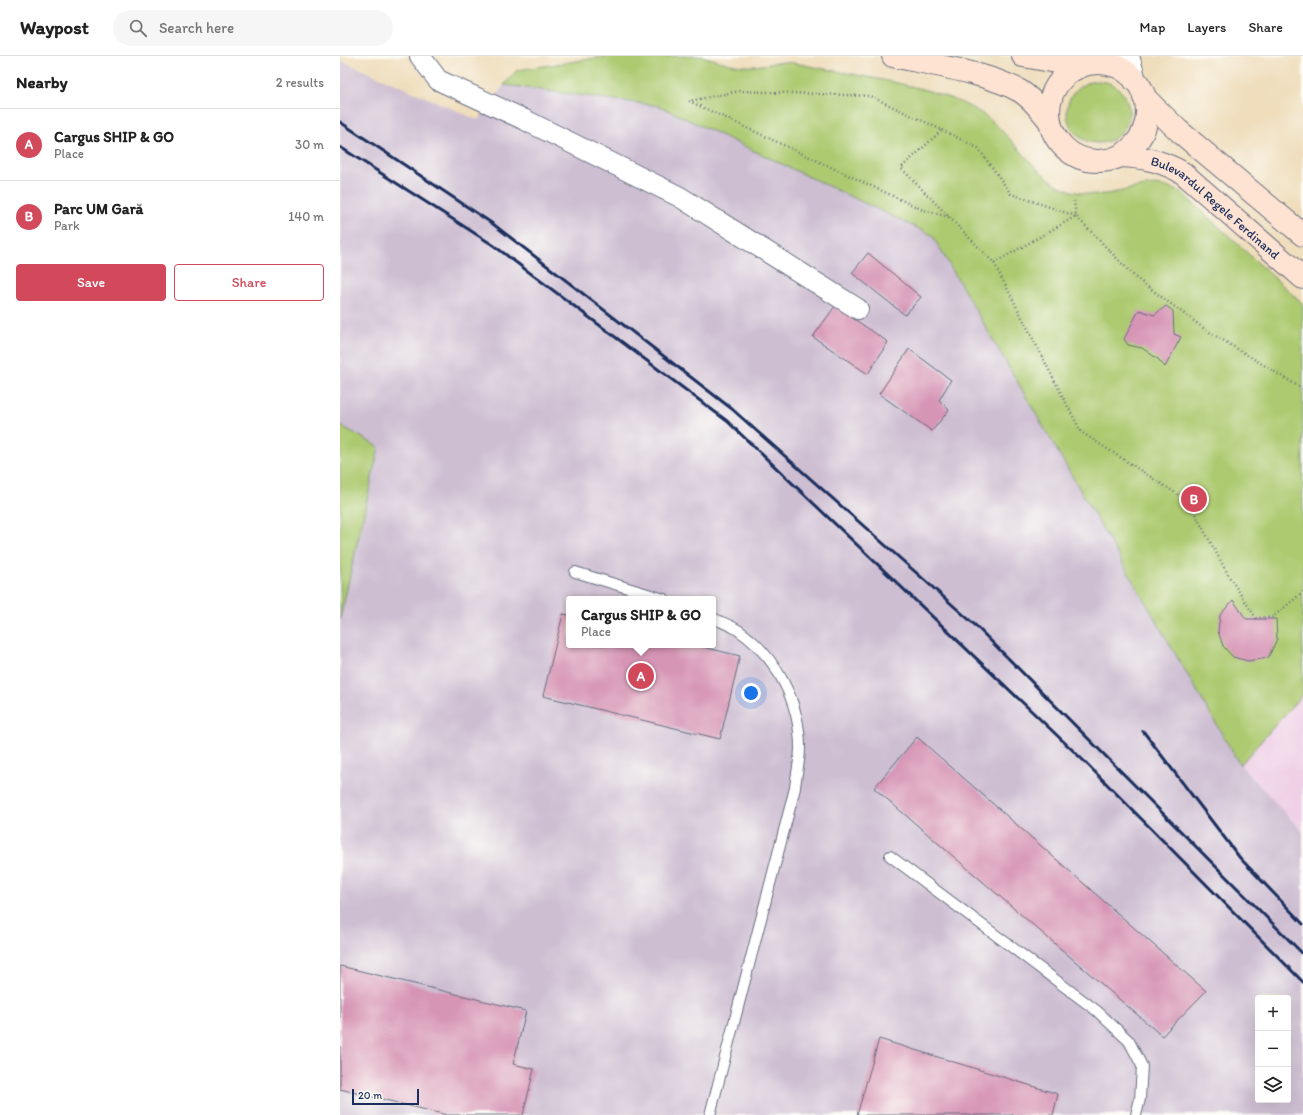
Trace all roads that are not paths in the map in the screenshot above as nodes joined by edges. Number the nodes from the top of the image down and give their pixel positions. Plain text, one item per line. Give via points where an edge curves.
1 (420, 56) edge
2 (893, 56) edge
3 (1023, 56) edge
4 (1128, 56) edge
5 (1079, 64) edge
6 (1140, 89) junction
7 (1050, 121) junction
8 (1120, 156) junction
9 (1303, 235) edge
10 (1303, 278) edge
11 (858, 309) dead end
12 (574, 572) dead end
13 (654, 596) edge
14 (716, 619) edge
15 (890, 856) dead end
16 (710, 1115) edge
17 (1136, 1115) edge

1 - 11 street via 438,80 680,197
2 - 7 main road via 1003,83 1020,91
3 - 5 main road
4 - 6 street
5 - 6 main road via 1112,65 1128,74
5 - 7 main road via 1060,81 1051,97
6 - 8 main road via 1147,111 1143,131 1131,148
6 - 9 main road via 1179,131
7 - 8 main road via 1054,134 1061,144 1082,159 1108,160
8 - 10 main road, Bulevardul Regele Ferdinand via 1152,159 1183,173
12 - 13 lane
14 - 16 lane via 738,630 760,649 780,674 794,705 800,748 793,795
15 - 17 lane via 1096,1011 1129,1041 1142,1066

